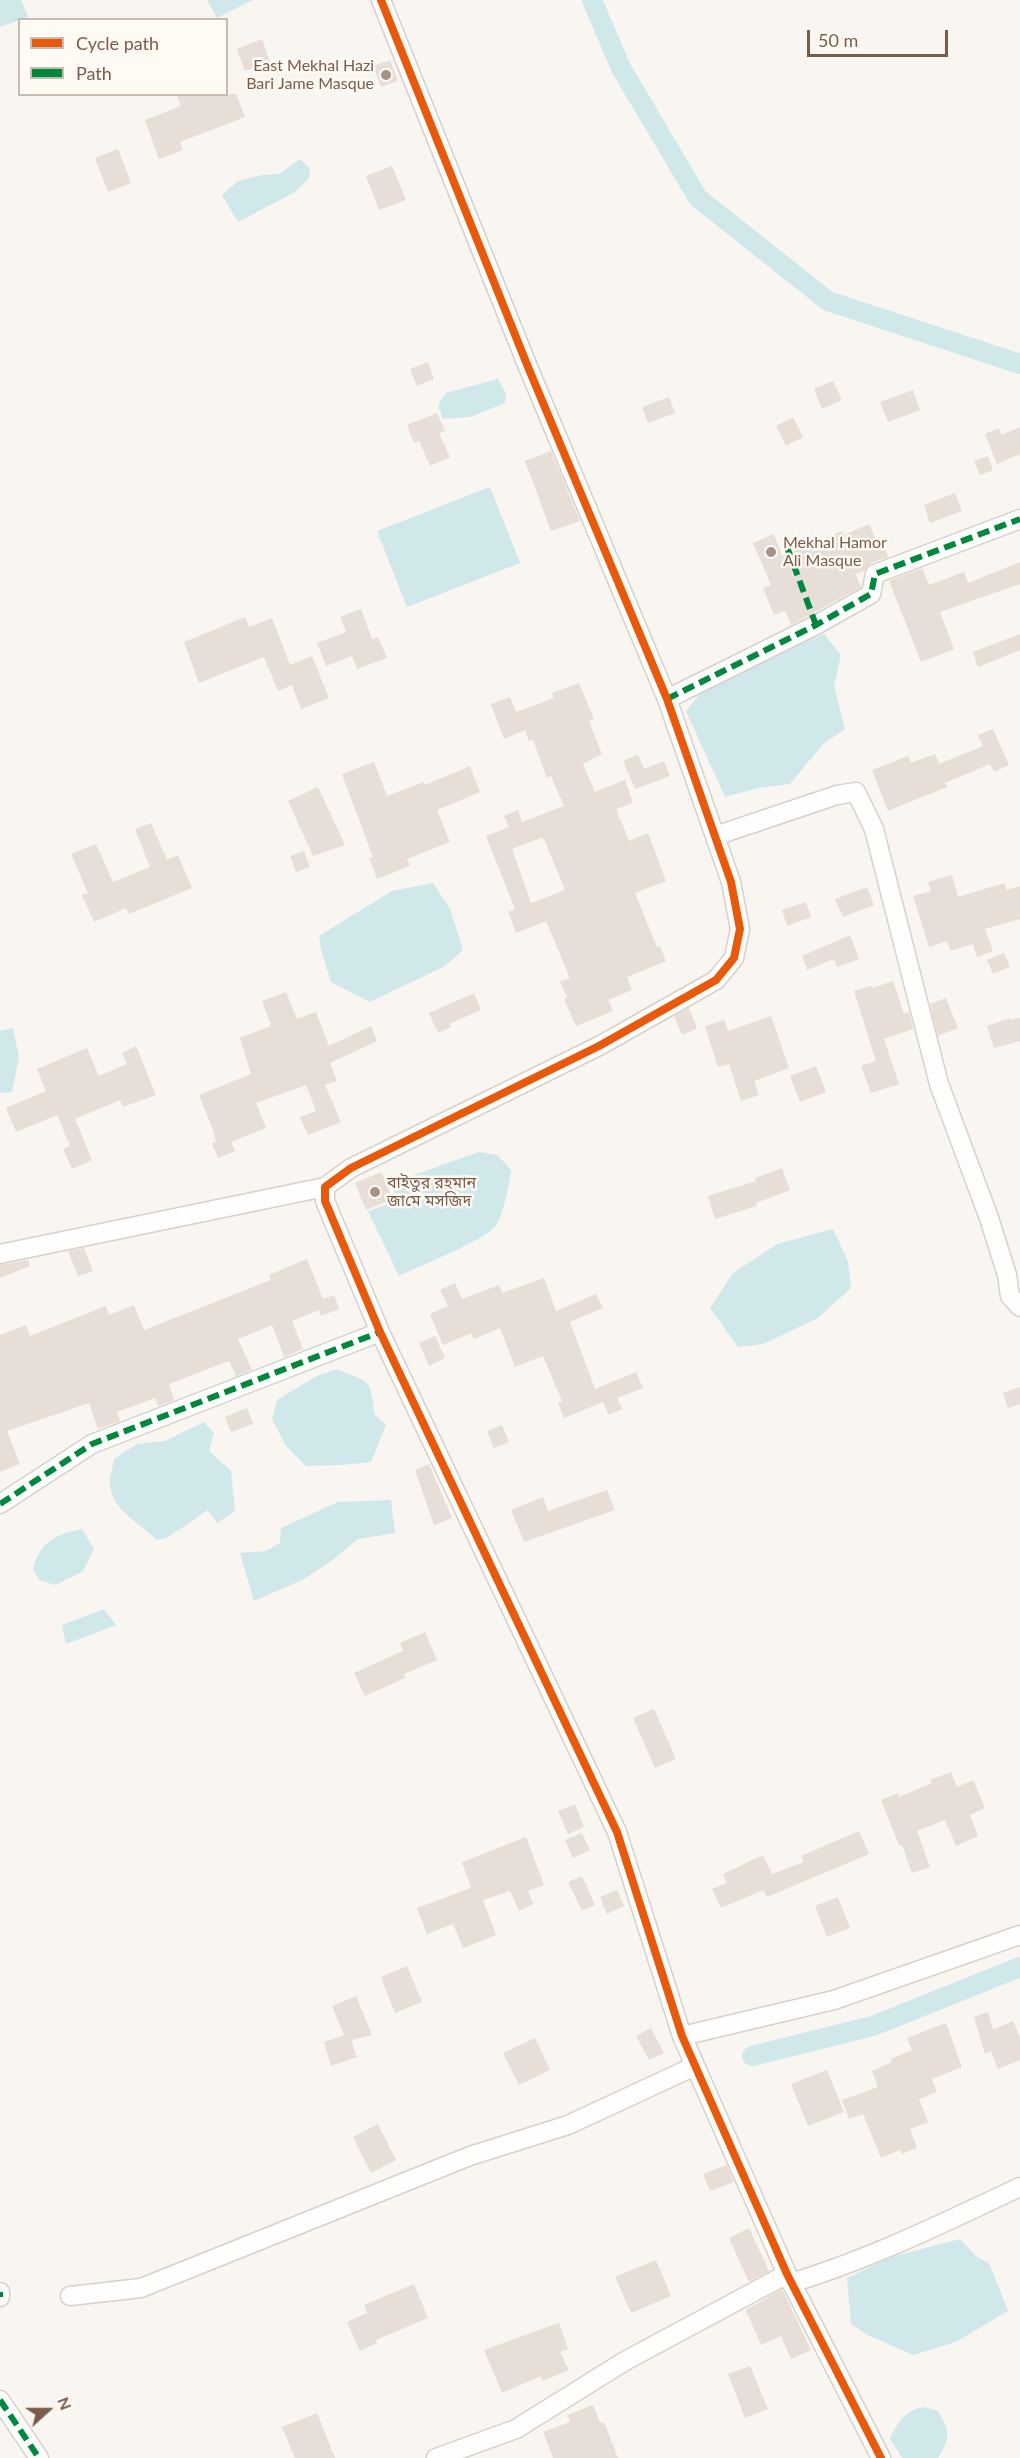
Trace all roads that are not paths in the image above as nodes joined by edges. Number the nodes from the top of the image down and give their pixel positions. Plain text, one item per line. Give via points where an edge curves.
1 (381, 0) edge
2 (1020, 519) edge
3 (667, 699) junction
4 (715, 836) junction
5 (325, 1187) junction
6 (0, 1254) edge
7 (1020, 1307) edge
8 (380, 1332) junction
9 (0, 1504) edge
10 (1020, 1935) edge
11 (682, 2036) junction
12 (695, 2066) junction
13 (1020, 2187) edge
14 (789, 2278) junction
15 (0, 2292) edge
16 (70, 2296) dead end
17 (0, 2297) edge
18 (0, 2400) edge
19 (39, 2458) edge
20 (436, 2458) edge
21 (881, 2458) edge

1 - 3 street
2 - 3 street via 875,574 871,594
3 - 4 street
4 - 5 street via 731,882 740,929 734,958 716,980 598,1046 351,1168
4 - 7 street via 856,792 877,839 939,1084 990,1218 1010,1296
5 - 6 street
5 - 8 street via 325,1201
8 - 9 street via 92,1444
8 - 11 street via 617,1832
10 - 11 street via 834,2000
11 - 12 street
12 - 14 street
12 - 16 street via 568,2125 470,2156 141,2288
13 - 14 street via 871,2255
14 - 20 street via 625,2361 516,2429
14 - 21 street
15 - 17 street
18 - 19 street

